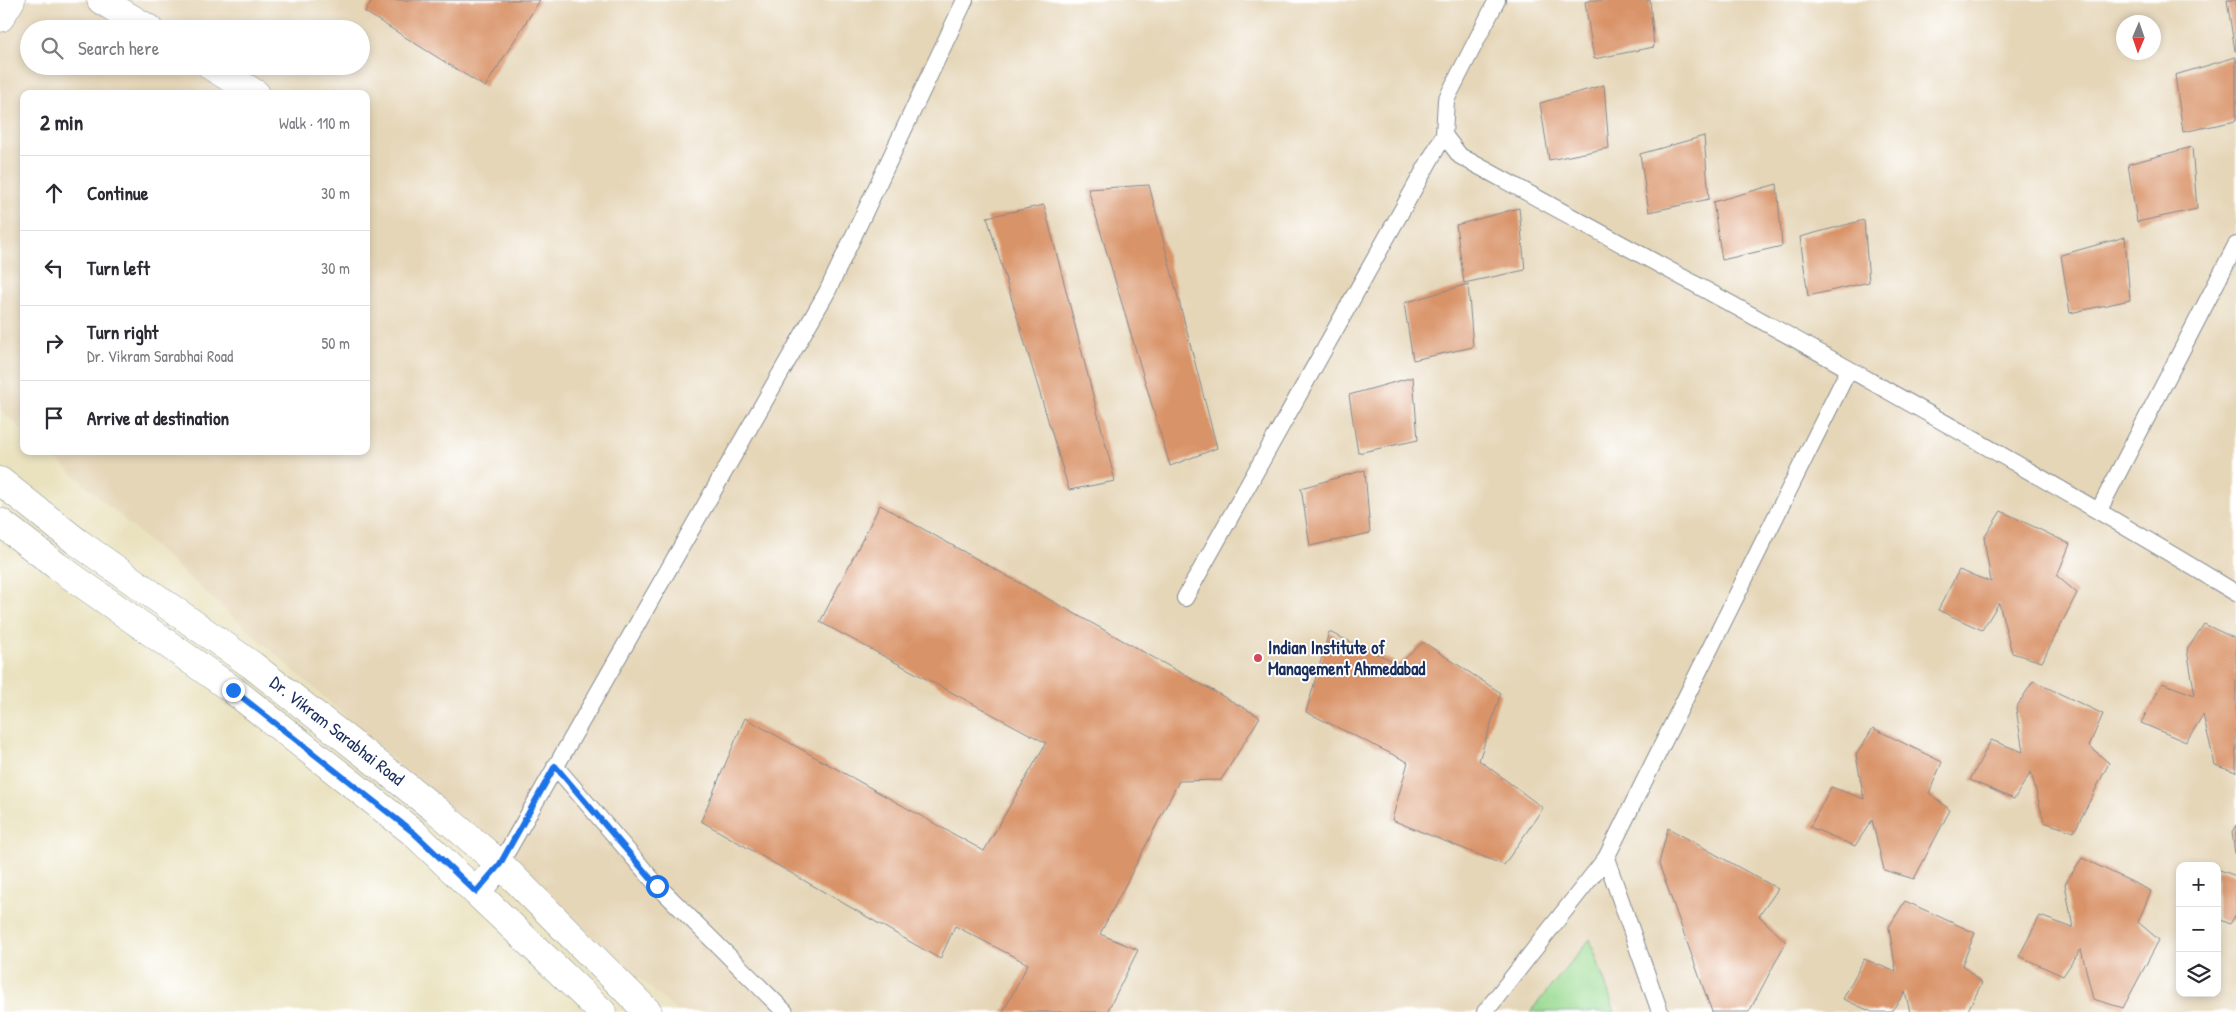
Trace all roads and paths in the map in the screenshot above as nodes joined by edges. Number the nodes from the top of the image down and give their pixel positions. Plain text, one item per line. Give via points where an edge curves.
1 (11, 0) edge
2 (101, 0) edge
3 (965, 0) edge
4 (1497, 0) edge
5 (0, 18) edge
6 (133, 20) edge
7 (225, 75) edge
8 (250, 90) edge
9 (1444, 135) junction
10 (2236, 244) edge
11 (1849, 369) junction
12 (0, 481) edge
13 (2099, 510) junction
14 (0, 522) edge
15 (2236, 593) edge
16 (1185, 598) dead end
17 (555, 766) junction
18 (1606, 858) junction
19 (500, 864) junction
20 (476, 892) junction
21 (602, 1012) edge
22 (648, 1012) edge
23 (785, 1012) edge
24 (1485, 1012) edge
25 (1660, 1012) edge

1 - 5 main road
2 - 6 main road
3 - 17 lane via 826,292
4 - 9 lane via 1446,100
7 - 8 main road
9 - 11 lane via 1460,156
9 - 16 lane
10 - 13 lane
11 - 13 lane
11 - 18 lane
12 - 19 main road, Dr. Vikram Sarabhai Road via 76,540 252,665
13 - 15 lane
14 - 20 main road, Dr. Vikram Sarabhai Road via 233,690 414,833
17 - 19 lane
17 - 23 lane via 657,886
18 - 24 lane
18 - 25 lane
19 - 20 main road
19 - 22 main road, Dr. Vikram Sarabhai Road
20 - 21 main road, Dr. Vikram Sarabhai Road

